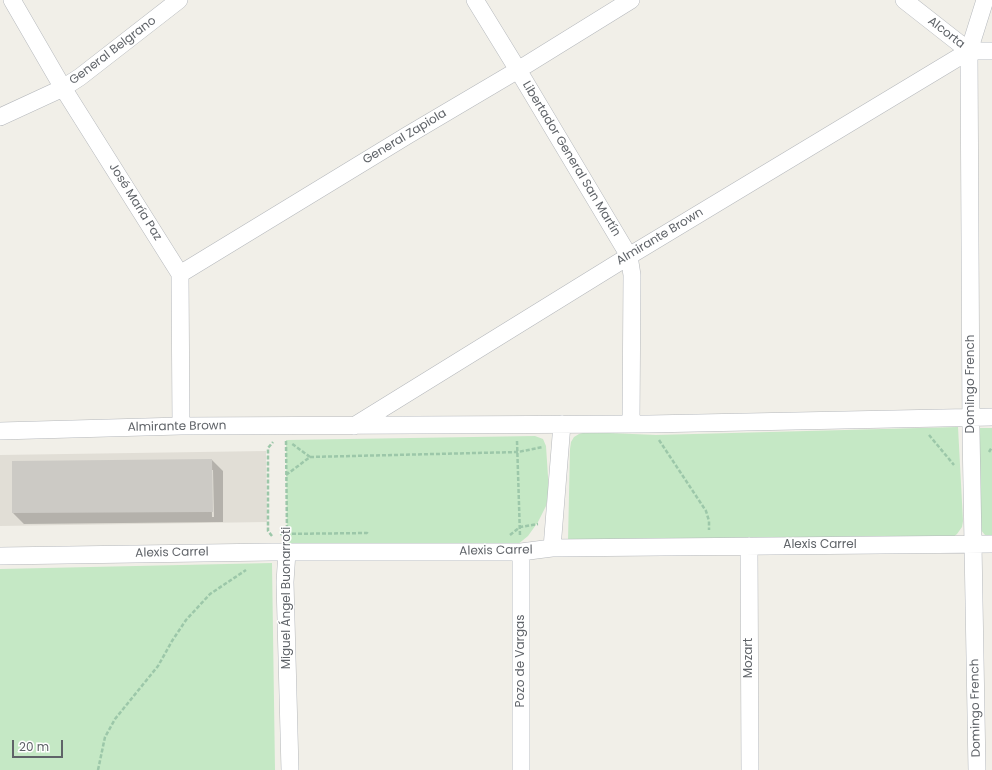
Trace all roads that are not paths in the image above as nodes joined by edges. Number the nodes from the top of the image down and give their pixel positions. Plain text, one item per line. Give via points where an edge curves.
1 (12, 0) edge
2 (179, 0) edge
3 (475, 0) edge
4 (631, 0) edge
5 (904, 0) edge
6 (984, 0) edge
7 (969, 51) junction
8 (992, 51) edge
9 (518, 70) junction
10 (63, 88) junction
11 (0, 117) edge
12 (629, 256) junction
13 (180, 274) junction
14 (992, 417) edge
15 (971, 418) junction
16 (562, 424) junction
17 (631, 424) junction
18 (181, 426) junction
19 (354, 426) junction
20 (0, 431) edge
21 (992, 544) edge
22 (973, 545) junction
23 (749, 546) junction
24 (552, 548) junction
25 (287, 552) junction
26 (521, 552) junction
27 (0, 556) edge
28 (290, 770) edge
29 (521, 770) edge
30 (750, 770) edge
31 (977, 770) edge

1 - 10 street, José María Paz
2 - 10 street, General Belgrano
3 - 9 street, Libertador General San Martín
4 - 9 street, General Zapiola
5 - 7 street, Alcorta
6 - 7 street, Domingo French
7 - 8 street
7 - 12 street, Almirante Brown
7 - 15 street, Domingo French
9 - 12 street, Libertador General San Martín
9 - 13 street, General Zapiola
10 - 11 street, General Belgrano
10 - 13 street, José María Paz
12 - 17 street, Libertador General San Martín via 632,275
12 - 19 street, Almirante Brown
13 - 18 street
14 - 15 street, Almirante Brown
15 - 17 street, Almirante Brown
15 - 22 street, Domingo French
16 - 17 street, Almirante Brown
16 - 19 street, Almirante Brown
16 - 24 street
18 - 19 street, Almirante Brown via 286,433
18 - 20 street, Almirante Brown
21 - 22 street, Alexis Carrel
22 - 23 street, Alexis Carrel
22 - 31 street, Domingo French
23 - 24 street, Alexis Carrel
23 - 30 street, Mozart
24 - 26 street, Alexis Carrel
25 - 26 street, Alexis Carrel
25 - 27 street, Alexis Carrel
25 - 28 street, Miguel Ángel Buonarroti via 285,582
26 - 29 street, Pozo de Vargas

